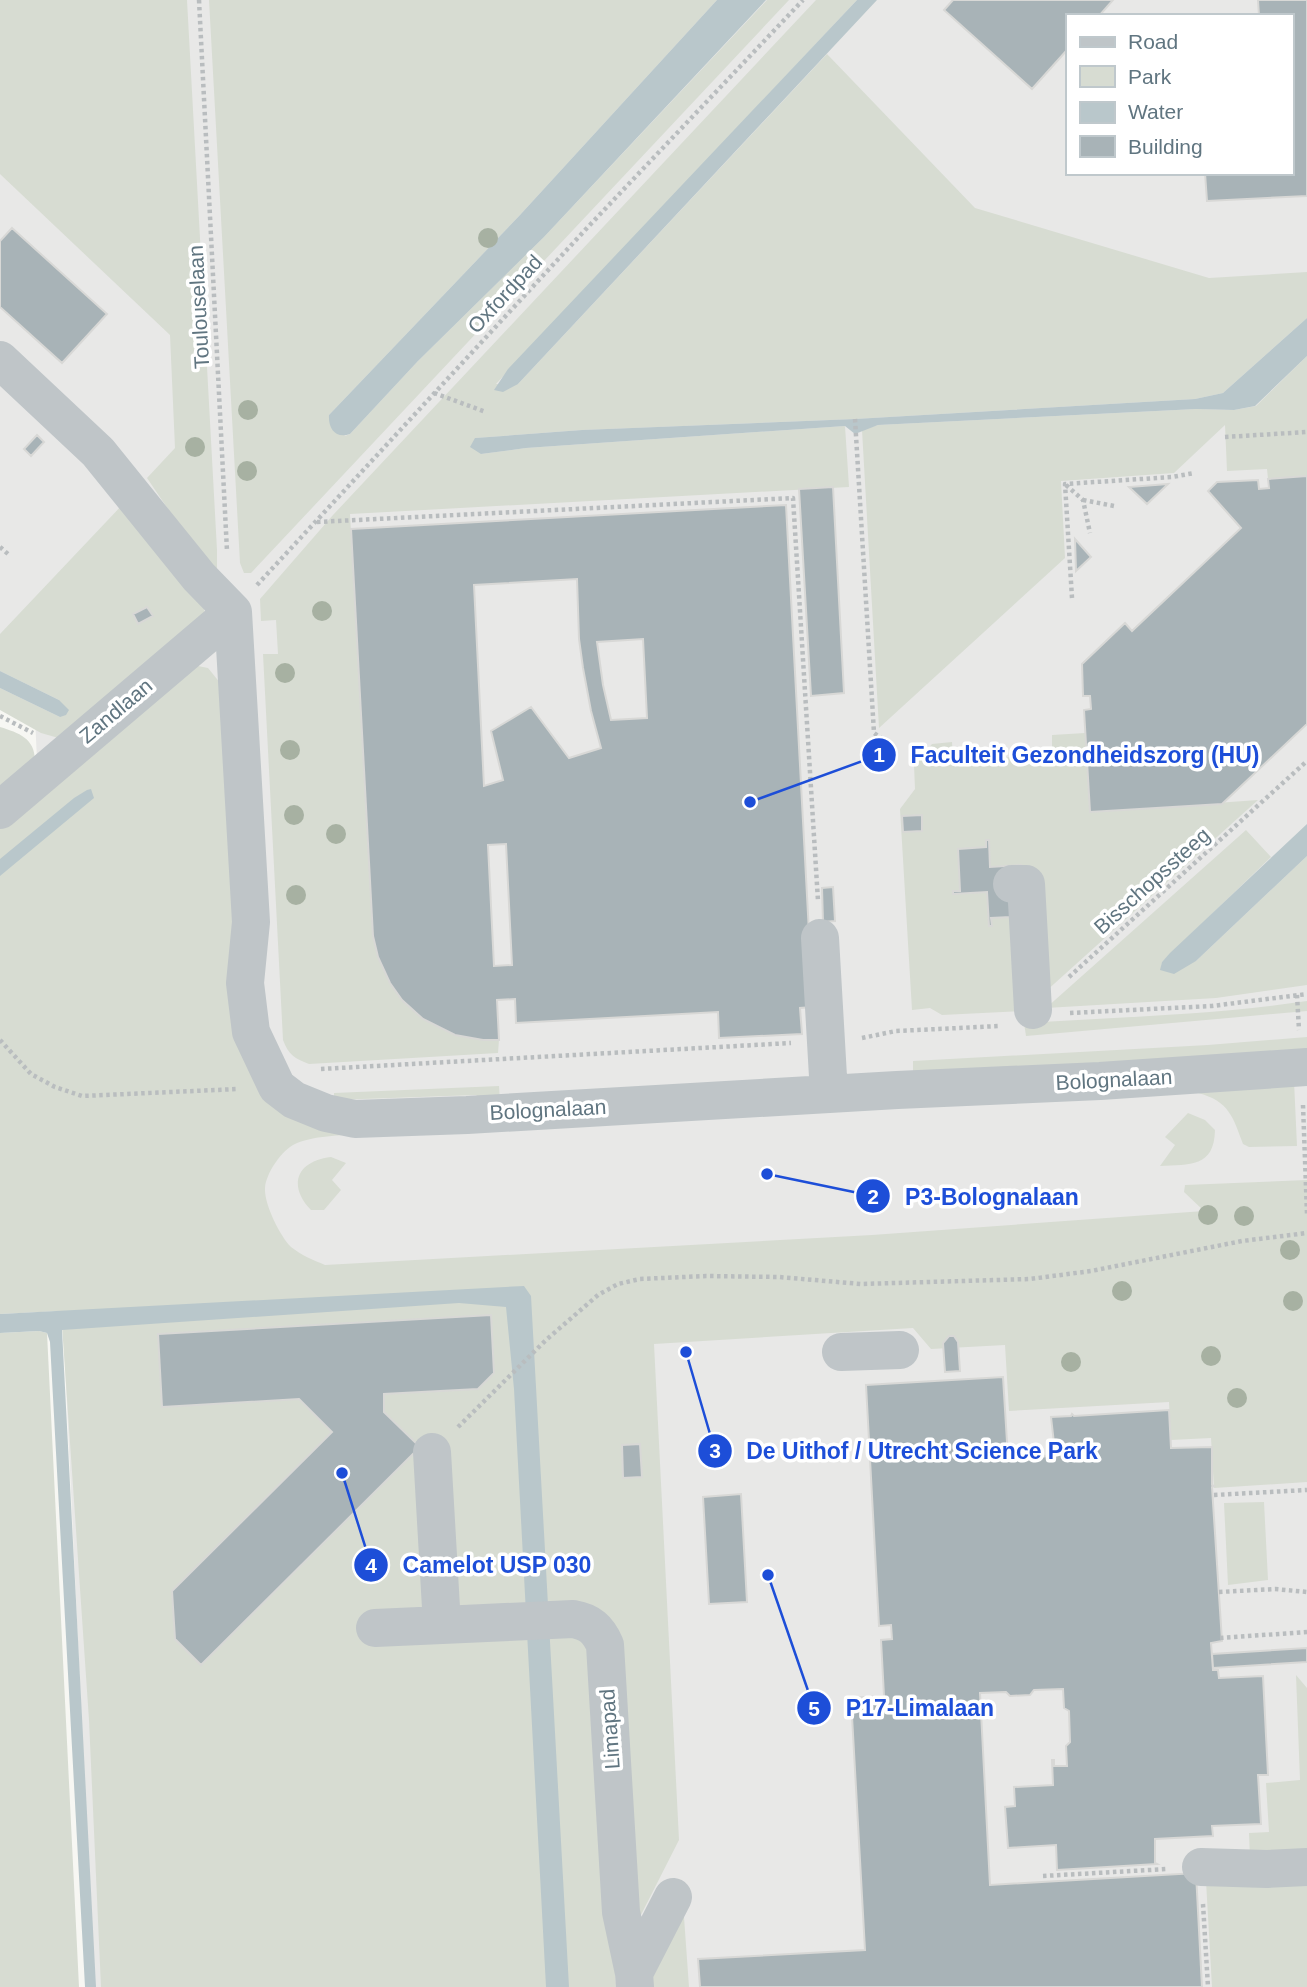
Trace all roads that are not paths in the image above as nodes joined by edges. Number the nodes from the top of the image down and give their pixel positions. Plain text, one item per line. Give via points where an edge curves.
1 (0, 360) edge
2 (233, 612) junction
3 (0, 810) edge
4 (1012, 884) dead end
5 (820, 938) road end
6 (1037, 1015) road end
7 (1307, 1068) edge
8 (829, 1094) junction
9 (900, 1350) dead end
10 (841, 1352) dead end
11 (432, 1452) dead end
12 (442, 1625) junction
13 (375, 1628) dead end
14 (1201, 1867) road end
15 (1307, 1867) edge
16 (673, 1897) dead end
17 (635, 1980) edge

1 - 2 street via 98,452 199,578
2 - 3 street, Zandlaan
2 - 8 street, Bolognalaan via 251,922 245,983 251,1032 277,1087 294,1100 355,1119
4 - 6 street via 1026,884
5 - 8 street
7 - 8 street, Bolognalaan
9 - 10 street
11 - 12 street
12 - 13 street, Limapad
12 - 17 street, Limapad via 585,1621 605,1645 621,1912
14 - 15 street
16 - 17 street

